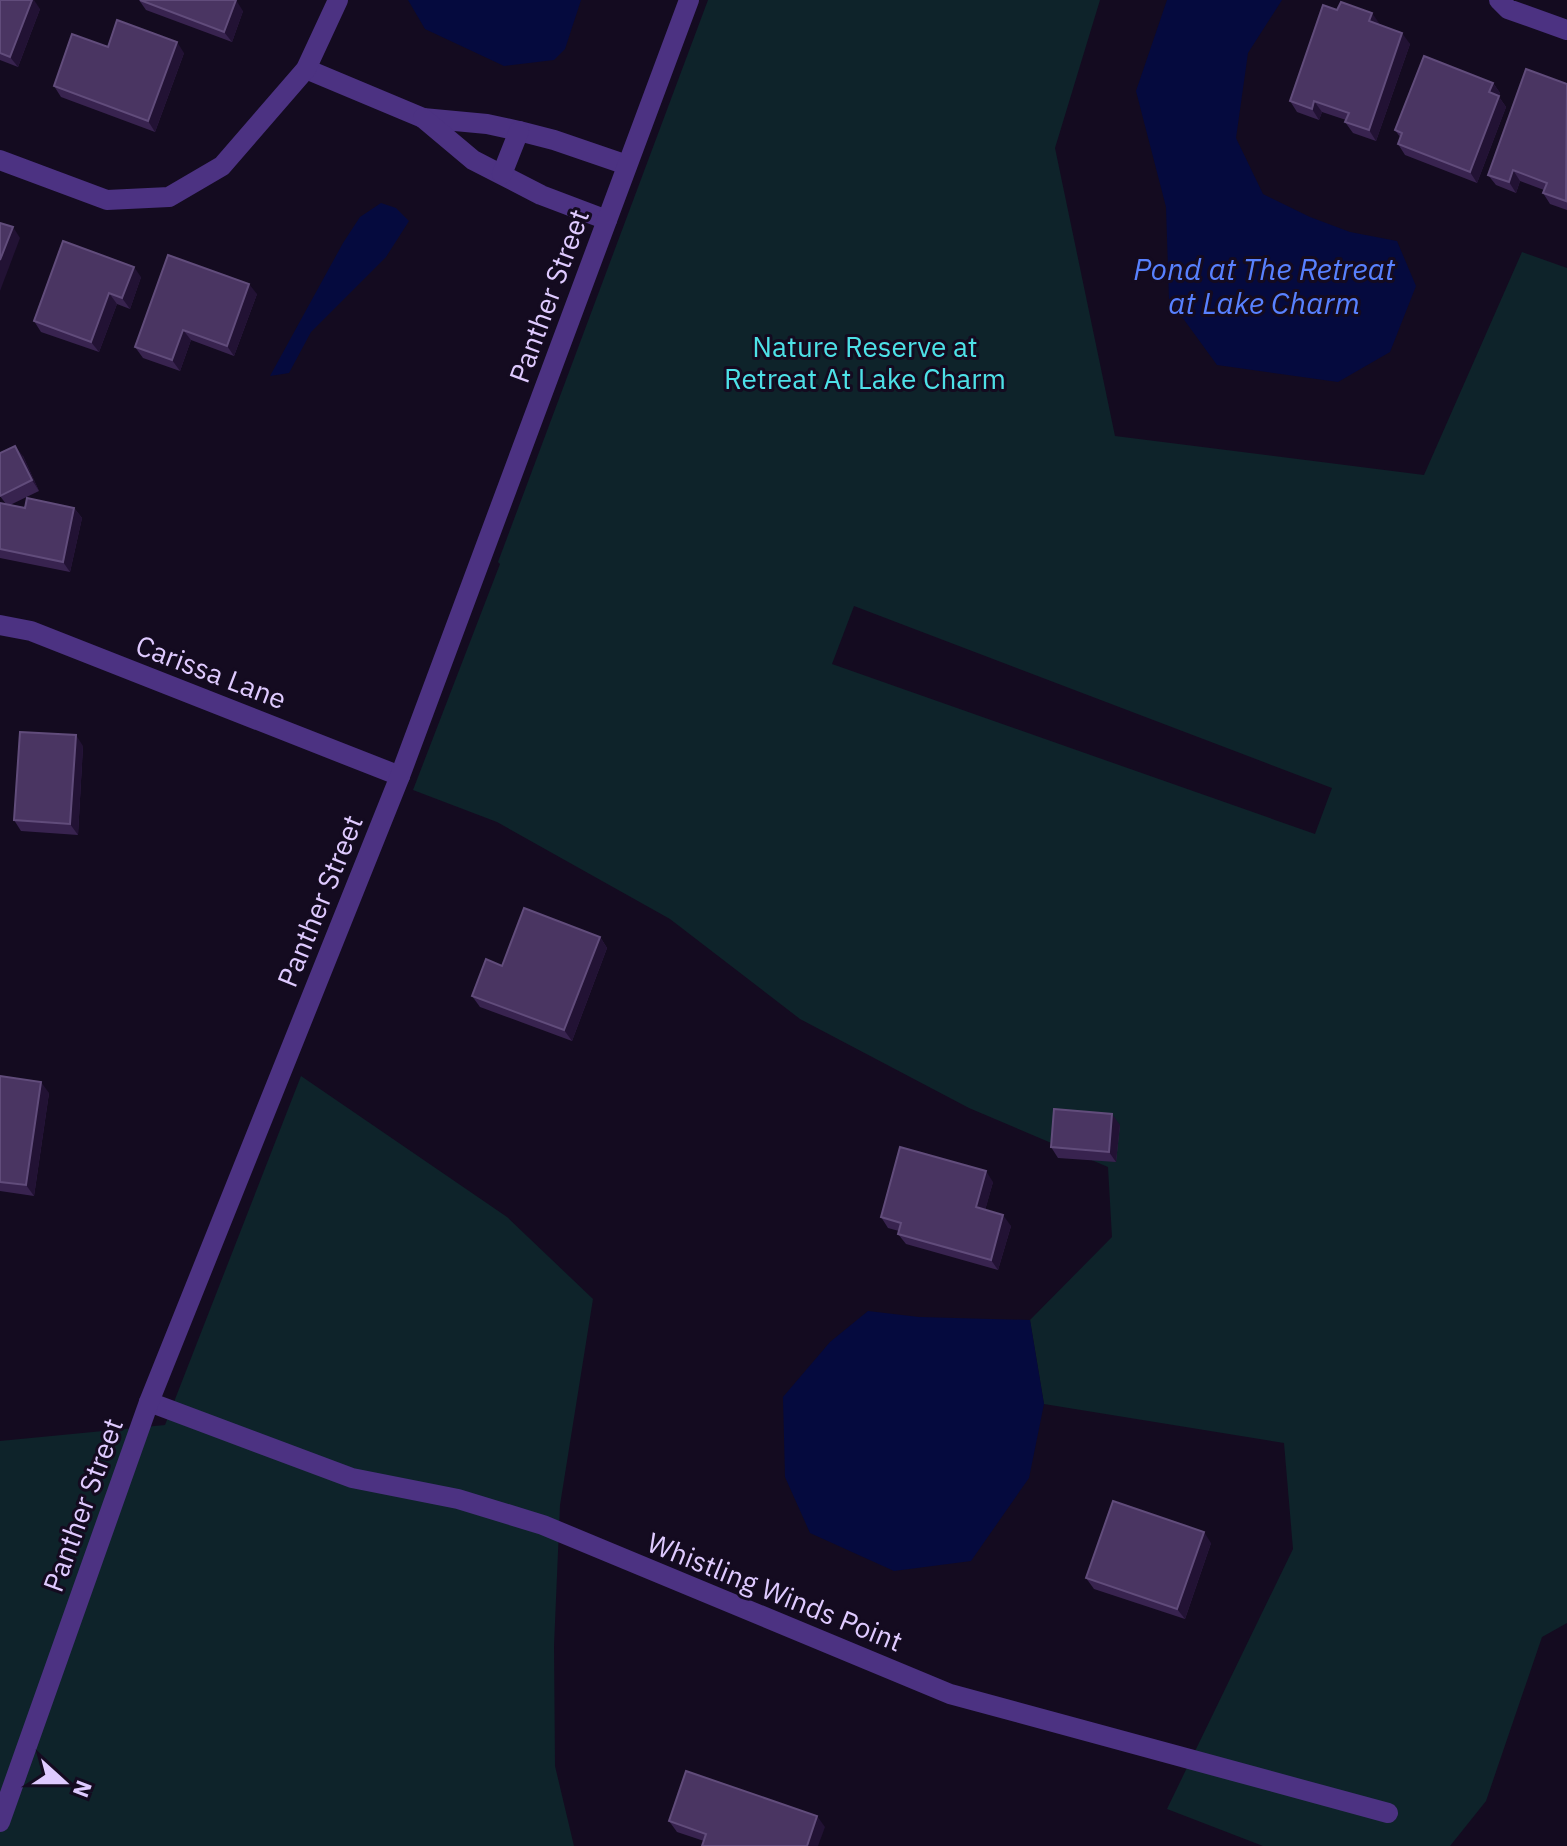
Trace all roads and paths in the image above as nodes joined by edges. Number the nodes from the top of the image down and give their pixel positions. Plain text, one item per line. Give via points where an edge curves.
1 (338, 0) edge
2 (689, 0) edge
3 (1499, 0) edge
4 (1567, 30) edge
5 (306, 69) junction
6 (423, 118) junction
7 (519, 131) junction
8 (0, 160) edge
9 (627, 165) junction
10 (502, 174) junction
11 (607, 220) junction
12 (0, 625) edge
13 (400, 776) junction
14 (149, 1402) junction
15 (1388, 1813) dead end
16 (0, 1822) edge

1 - 5 street
2 - 9 street, Panther Street
3 - 4 street via 1508,9
5 - 6 street
5 - 8 street via 222,166 169,197 107,200
6 - 7 street
6 - 10 street via 473,160
7 - 9 street
7 - 10 street
9 - 11 street, Panther Street
10 - 11 street
11 - 13 street, Panther Street
12 - 13 street, Carissa Lane via 31,631
13 - 14 street, Panther Street
14 - 15 street, Whistling Winds Point via 352,1478 458,1499 543,1525 950,1694
14 - 16 street, Panther Street

